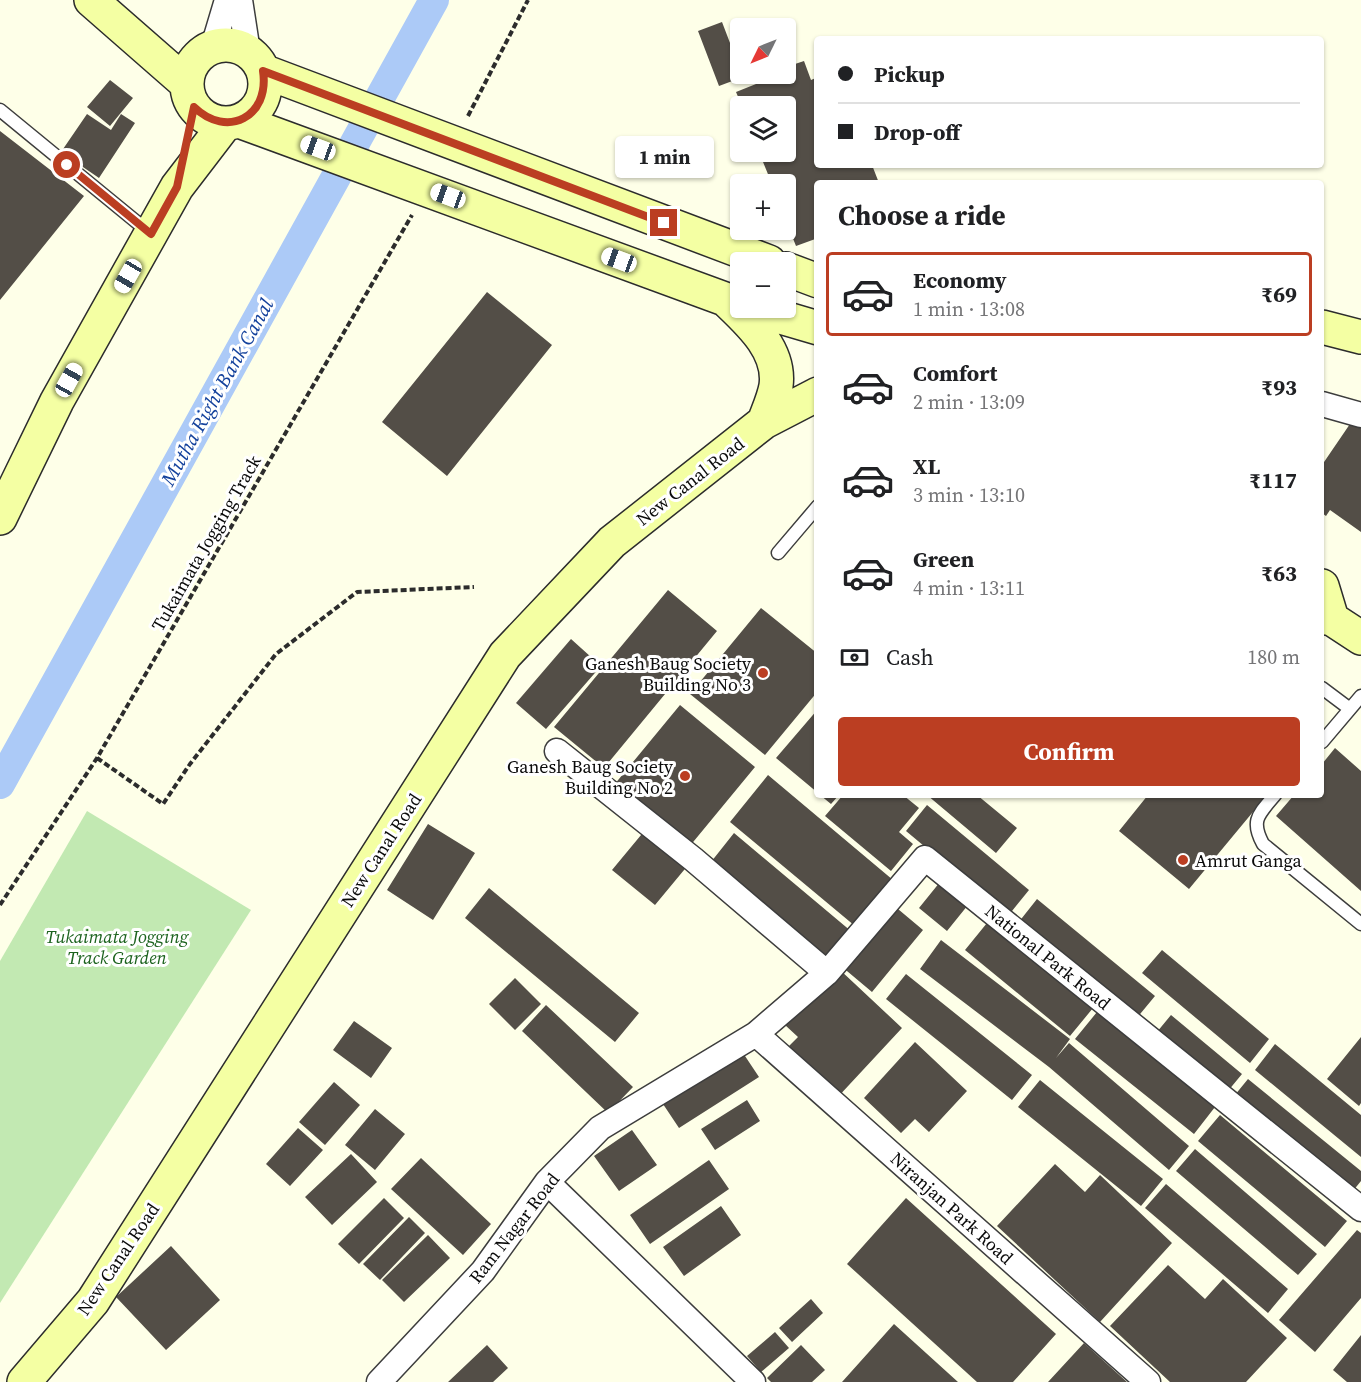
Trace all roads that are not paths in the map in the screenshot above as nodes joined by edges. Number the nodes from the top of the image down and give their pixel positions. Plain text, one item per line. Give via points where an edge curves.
1 (91, 0) edge
2 (227, 0) edge
3 (240, 0) edge
4 (136, 39) junction
5 (208, 49) junction
6 (256, 61) junction
7 (191, 95) junction
8 (0, 110) edge
9 (232, 122) junction
10 (177, 187) junction
11 (151, 234) junction
12 (742, 252) edge
13 (796, 273) edge
14 (814, 280) edge
15 (730, 301) edge
16 (747, 318) edge
17 (785, 318) edge
18 (814, 327) edge
19 (1324, 328) edge
20 (1361, 337) edge
21 (814, 396) edge
22 (1324, 405) edge
23 (1361, 415) edge
24 (764, 422) junction
25 (2, 504) edge
26 (814, 511) edge
27 (778, 553) dead end
28 (1324, 599) edge
29 (1327, 618) edge
30 (1361, 638) edge
31 (1324, 690) edge
32 (1361, 696) edge
33 (1350, 709) junction
34 (1324, 740) edge
35 (557, 751) dead end
36 (1272, 798) edge
37 (1361, 924) edge
38 (826, 973) junction
39 (756, 1034) junction
40 (547, 1182) junction
41 (1361, 1209) edge
42 (24, 1382) edge
43 (379, 1382) edge
44 (753, 1382) edge
45 (1148, 1382) edge

1 - 4 street
2 - 5 street
3 - 6 street
4 - 5 street
4 - 7 street
5 - 6 street via 225,44
5 - 7 street via 194,61
6 - 9 street via 263,95 249,115
6 - 12 street via 292,84
7 - 9 street via 214,121
7 - 10 street
8 - 11 lane
9 - 10 street
9 - 15 street via 274,132
10 - 11 street
11 - 25 street
13 - 14 street
16 - 24 street via 774,361 776,386
17 - 18 street
19 - 20 street
21 - 24 street, New Canal Road
22 - 23 street
24 - 42 street, New Canal Road via 612,542 506,655 93,1301
26 - 27 lane
28 - 29 street
29 - 30 street
31 - 33 lane
32 - 33 lane
33 - 34 lane
35 - 38 street via 693,859
36 - 37 lane via 1258,815 1256,830 1263,844
38 - 39 street, National Park Road
38 - 41 street, National Park Road via 925,858
39 - 40 street, Ram Nagar Road via 600,1128
39 - 45 street, Niranjan Park Road
40 - 43 street, Ram Nagar Road via 483,1271
40 - 44 street

